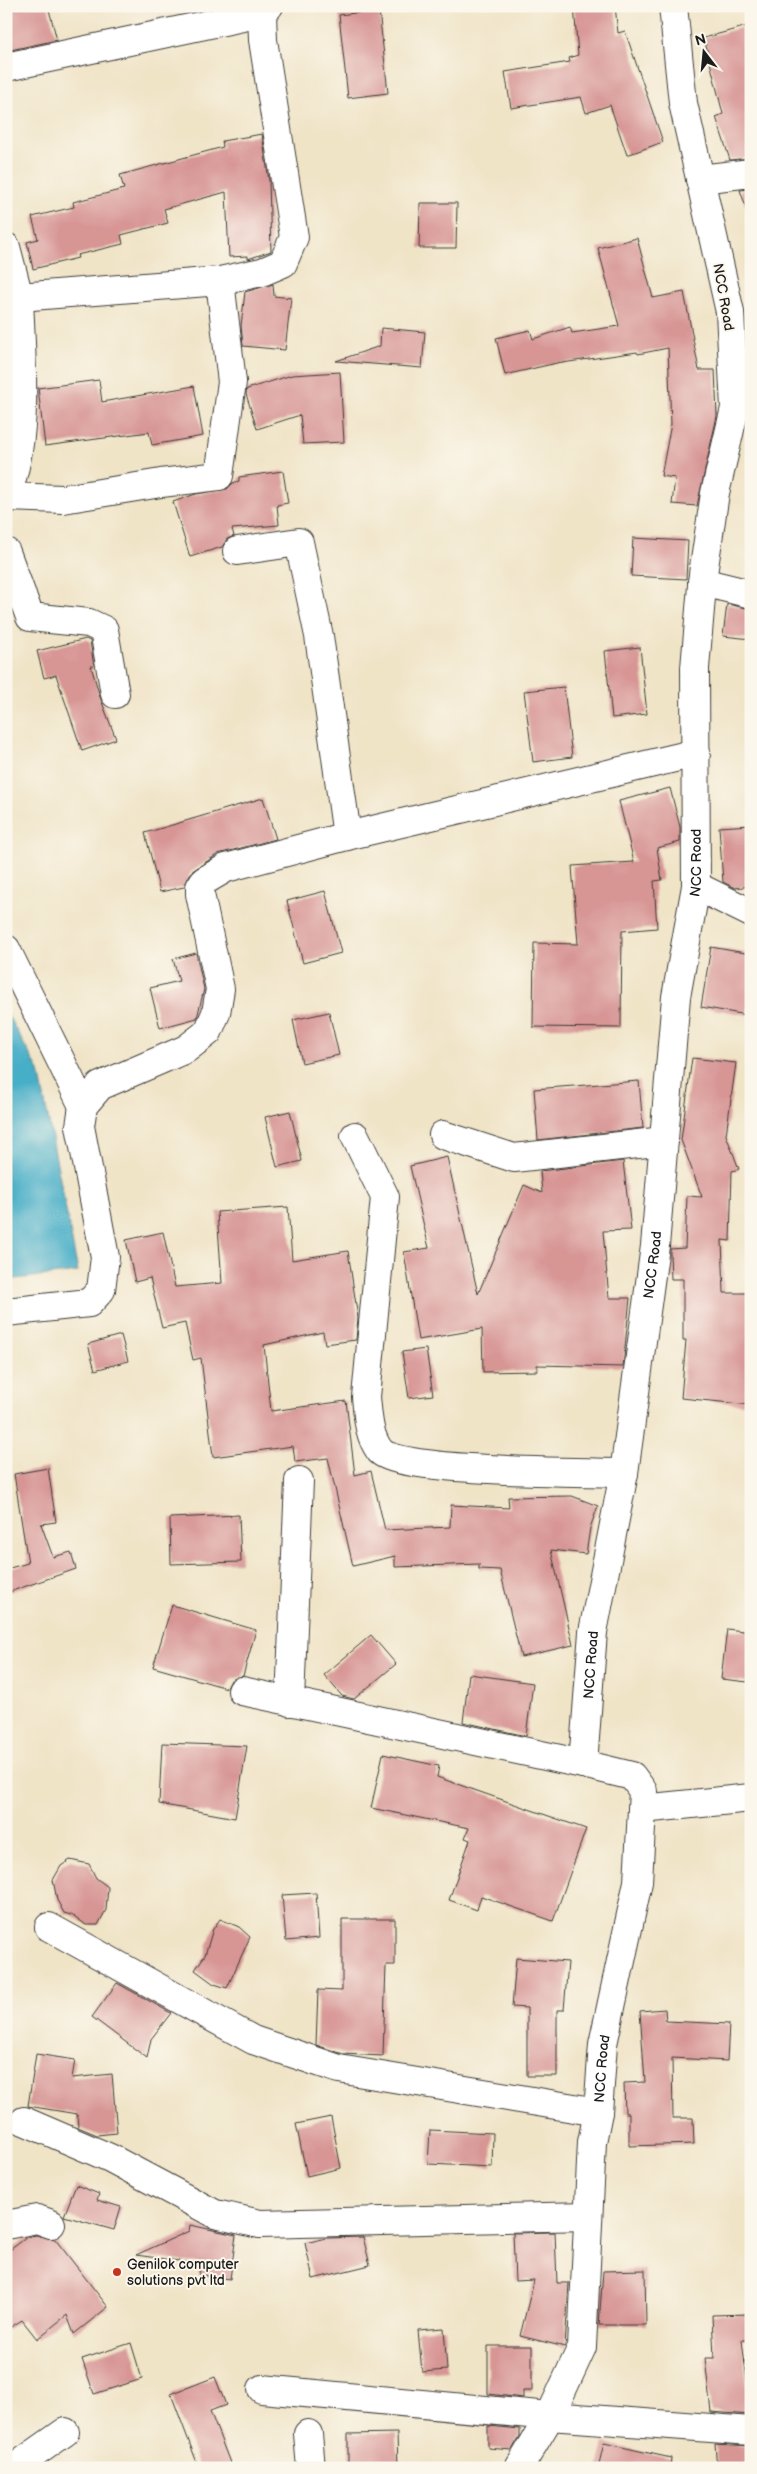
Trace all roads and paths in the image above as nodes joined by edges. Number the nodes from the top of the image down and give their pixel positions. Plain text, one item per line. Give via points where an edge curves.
1 (673, 6) edge
2 (264, 9) edge
3 (6, 67) edge
4 (751, 173) edge
5 (700, 179) junction
6 (6, 247) edge
7 (220, 280) junction
8 (20, 297) junction
9 (743, 410) edge
10 (6, 497) edge
11 (237, 551) dead end
12 (6, 552) edge
13 (702, 582) junction
14 (751, 594) edge
15 (115, 694) dead end
16 (696, 753) junction
17 (347, 836) junction
18 (696, 886) junction
19 (751, 913) edge
20 (6, 949) edge
21 (82, 1106) junction
22 (443, 1135) dead end
23 (355, 1136) dead end
24 (664, 1141) junction
25 (6, 1312) edge
26 (624, 1473) junction
27 (299, 1481) dead end
28 (242, 1692) dead end
29 (290, 1702) junction
30 (583, 1764) junction
31 (751, 1798) edge
32 (642, 1809) junction
33 (49, 1927) dead end
34 (598, 2112) junction
35 (24, 2121) dead end
36 (588, 2216) junction
37 (44, 2222) dead end
38 (6, 2225) edge
39 (262, 2389) dead end
40 (550, 2416) junction
41 (751, 2431) edge
42 (65, 2432) dead end
43 (308, 2434) dead end
44 (14, 2468) edge
45 (311, 2468) edge
46 (519, 2468) edge

1 - 5 street, NCC Road via 683,103
2 - 3 street
2 - 7 street via 263,40 294,237 283,263 262,272
4 - 5 street
5 - 9 street, NCC Road via 730,312
6 - 8 street
7 - 8 street
7 - 10 street via 232,382 219,476 63,499
8 - 10 street via 22,414 12,482
9 - 13 street, NCC Road via 715,492
11 - 17 street via 300,542 319,636
12 - 15 street via 30,617 89,623 104,630
13 - 14 street
13 - 16 street, NCC Road via 695,668
16 - 17 street
16 - 18 street, NCC Road
17 - 21 street via 226,868 204,881 200,894 220,989 208,1032 186,1049 100,1086
18 - 19 street
18 - 24 street, NCC Road via 676,997
20 - 21 street
21 - 25 street via 80,1126 104,1257 101,1290 89,1303
22 - 24 street via 514,1158
23 - 26 street via 385,1197 366,1397 369,1429 381,1452 401,1461 460,1467
24 - 26 street, NCC Road via 655,1246
26 - 30 street, NCC Road via 593,1632
27 - 29 street
28 - 29 street
29 - 30 street
30 - 32 street, NCC Road via 632,1776 643,1791
31 - 32 street
32 - 34 street, NCC Road via 638,1882 603,2044
33 - 34 street via 253,2040 339,2069
34 - 36 street, NCC Road via 592,2142
35 - 36 street via 110,2158 215,2214 260,2224
36 - 40 street, NCC Road via 582,2347
37 - 38 street
39 - 40 street
40 - 41 street
40 - 46 street, NCC Road
42 - 44 street
43 - 45 street

